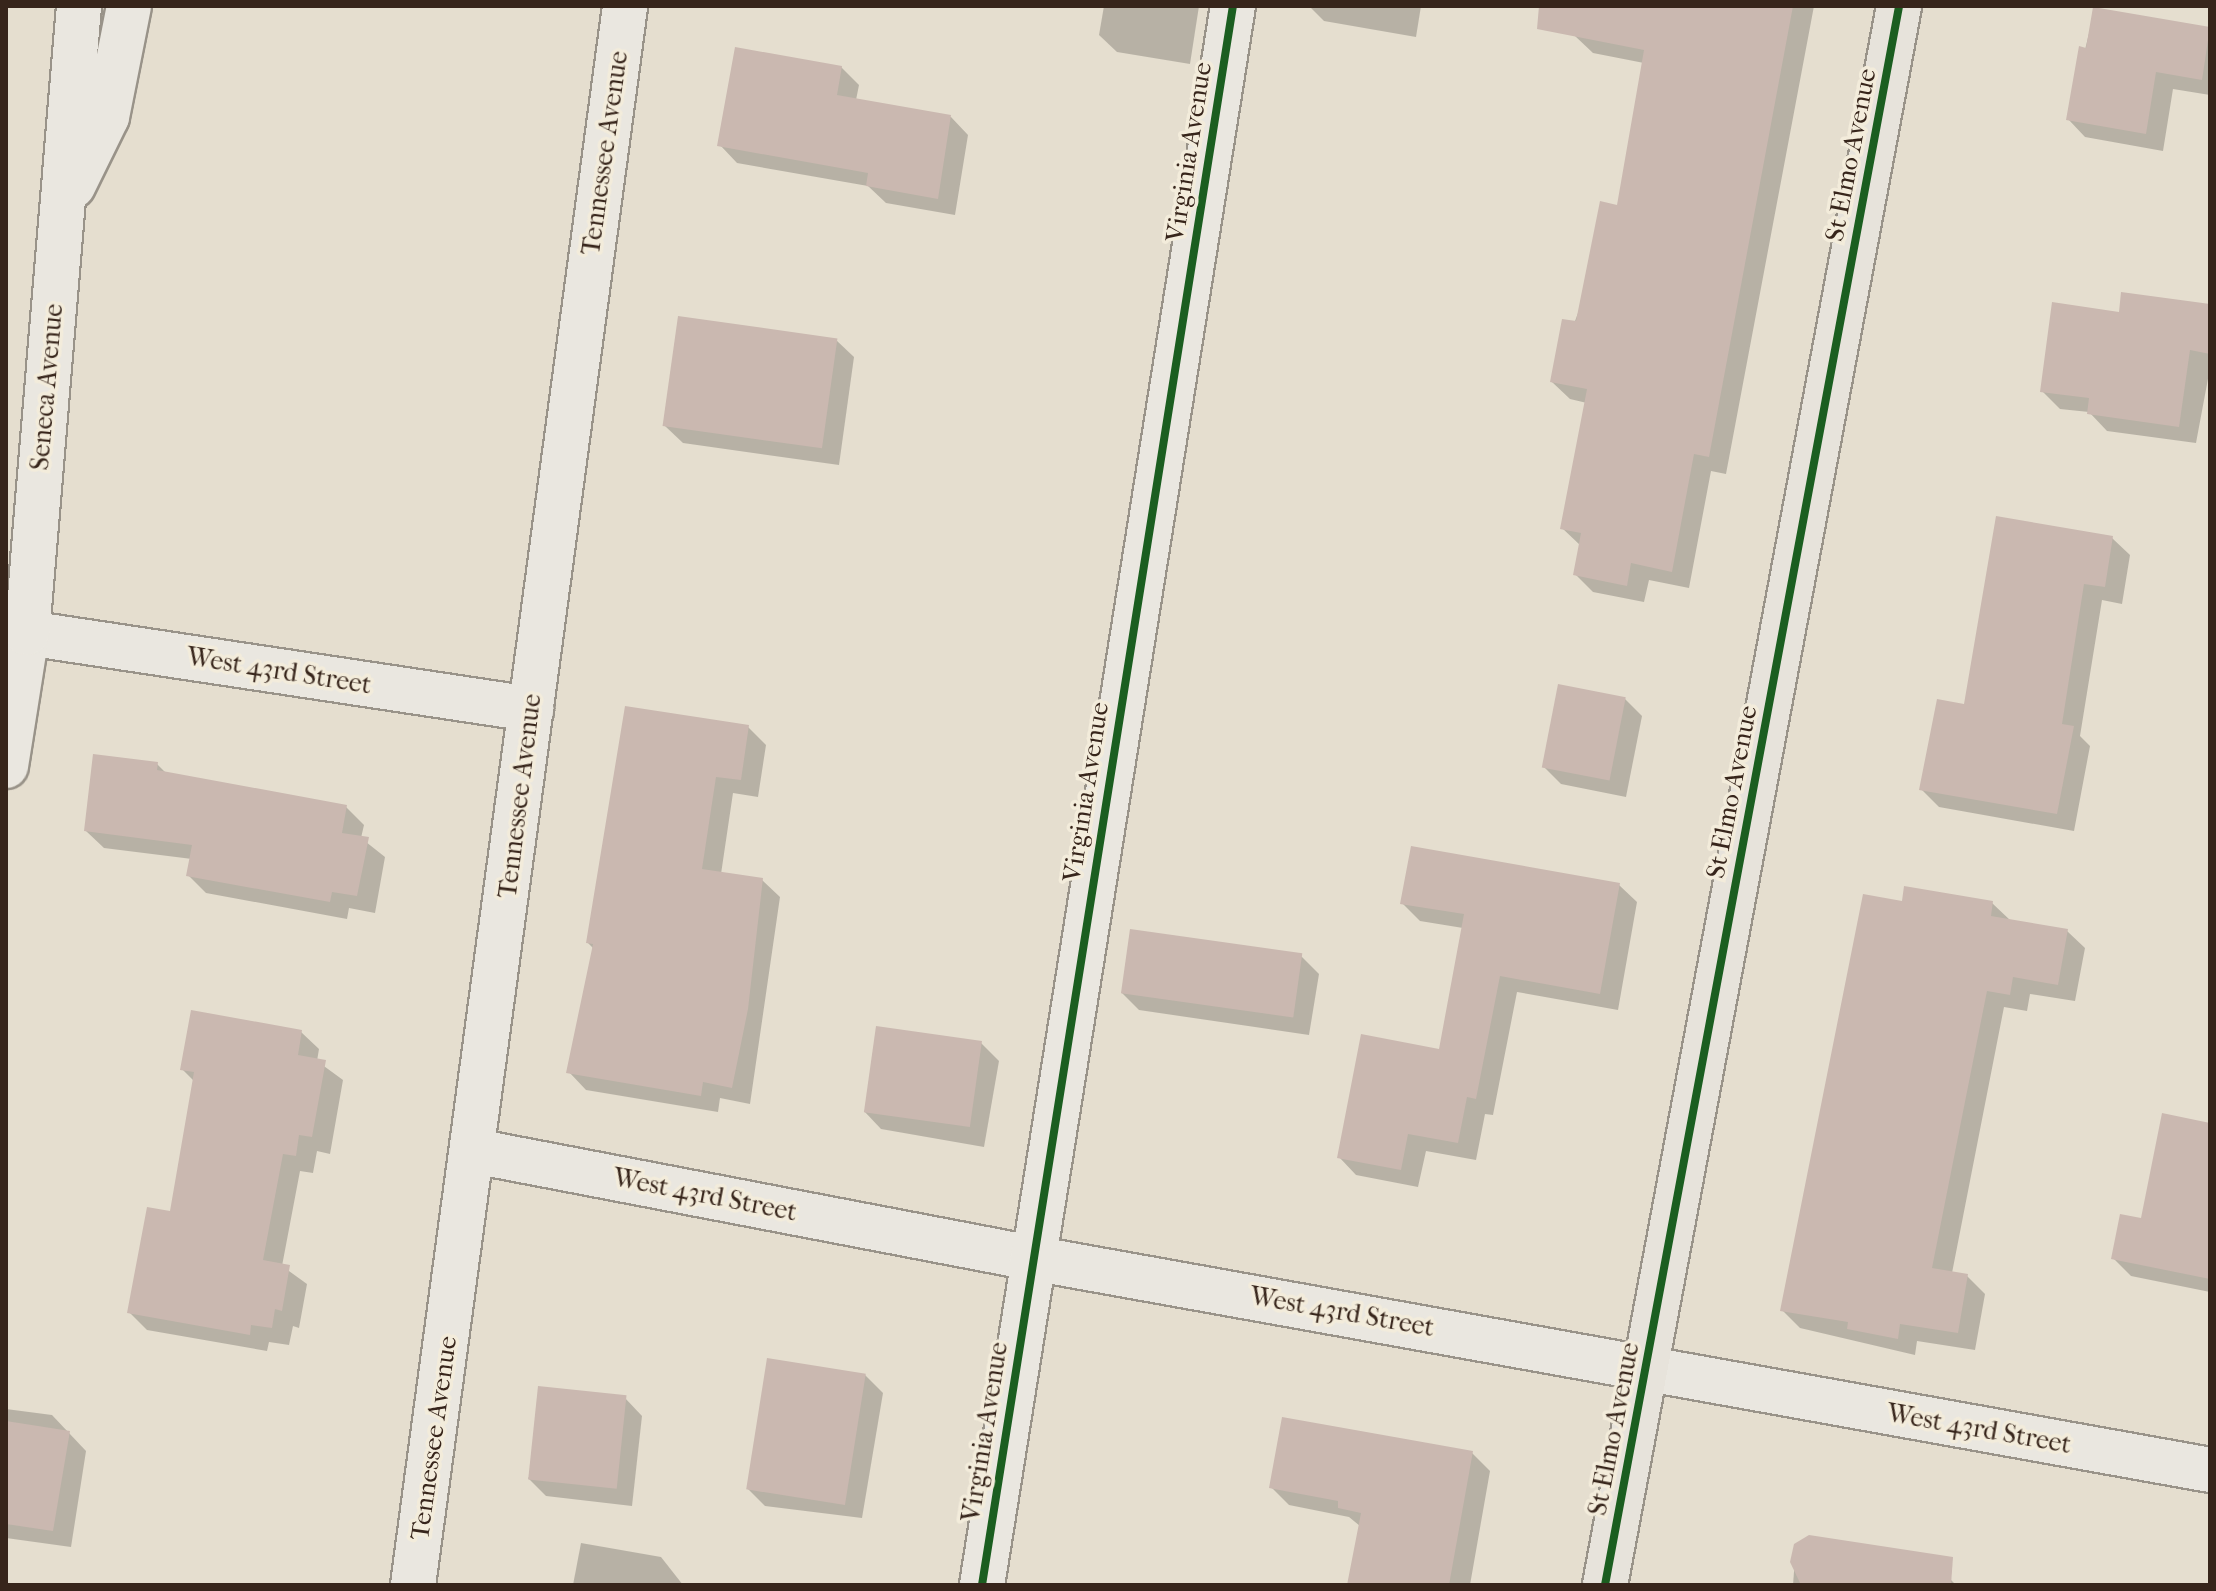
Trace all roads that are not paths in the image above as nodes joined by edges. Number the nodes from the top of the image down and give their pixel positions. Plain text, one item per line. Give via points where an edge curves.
1 (79, 6) edge
2 (129, 6) edge
3 (625, 6) edge
4 (1233, 6) edge
5 (1899, 6) edge
6 (62, 208) junction
7 (27, 633) junction
8 (531, 709) junction
9 (6, 766) edge
10 (474, 1151) junction
11 (1032, 1258) junction
12 (1646, 1369) junction
13 (2210, 1470) edge
14 (413, 1585) edge
15 (982, 1585) edge
16 (1605, 1585) edge

1 - 6 street, Seneca Avenue
2 - 6 street via 107,117
3 - 8 street, Tennessee Avenue
4 - 11 street, Virginia Avenue
5 - 12 main road, St Elmo Avenue
6 - 7 street, Seneca Avenue
7 - 8 street, West 43rd Street
7 - 9 street, Seneca Avenue
8 - 10 street, Tennessee Avenue
10 - 11 street, West 43rd Street
10 - 14 street, Tennessee Avenue
11 - 12 street, West 43rd Street via 1590,1354
11 - 15 street, Virginia Avenue
12 - 13 street, West 43rd Street
12 - 16 main road, St Elmo Avenue

